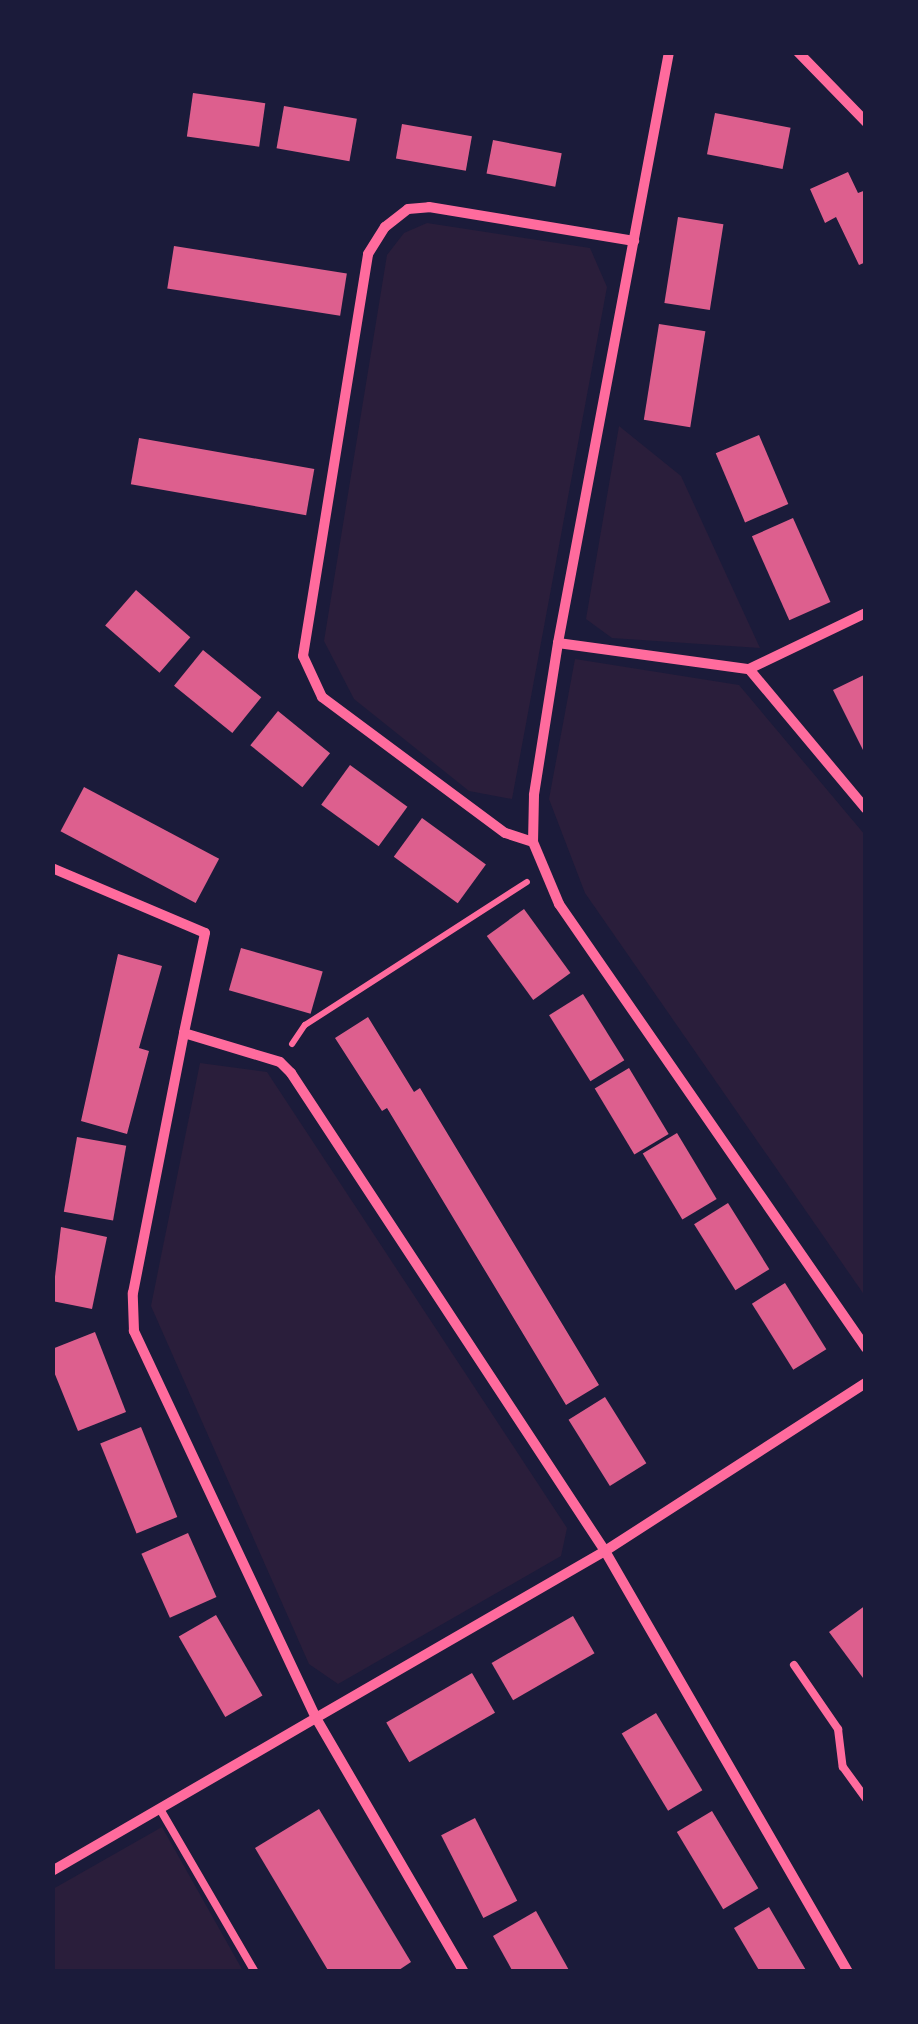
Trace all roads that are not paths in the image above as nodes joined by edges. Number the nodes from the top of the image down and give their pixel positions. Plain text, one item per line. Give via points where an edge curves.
1 (669, 52) edge
2 (798, 52) edge
3 (866, 122) edge
4 (634, 242) junction
5 (866, 613) edge
6 (558, 643) junction
7 (749, 669) junction
8 (866, 809) edge
9 (533, 842) junction
10 (52, 868) edge
11 (184, 1034) junction
12 (866, 1348) edge
13 (866, 1383) edge
14 (605, 1551) junction
15 (794, 1665) dead end
16 (316, 1718) junction
17 (866, 1799) edge
18 (160, 1809) junction
19 (52, 1871) edge
20 (255, 1972) edge
21 (464, 1972) edge
22 (848, 1972) edge

1 - 4 street
2 - 3 street
4 - 6 street
4 - 9 street via 429,208 408,209 385,227 368,254 303,656 322,697 505,833
5 - 7 street
6 - 7 street
6 - 9 street
7 - 8 street
9 - 12 street via 559,904
10 - 11 street via 205,933
11 - 14 street via 280,1062
11 - 16 street via 134,1294 134,1331
13 - 14 street
14 - 16 street
14 - 22 street
15 - 17 lane via 838,1729 843,1768
16 - 18 street
16 - 21 street
18 - 19 street
18 - 20 lane

